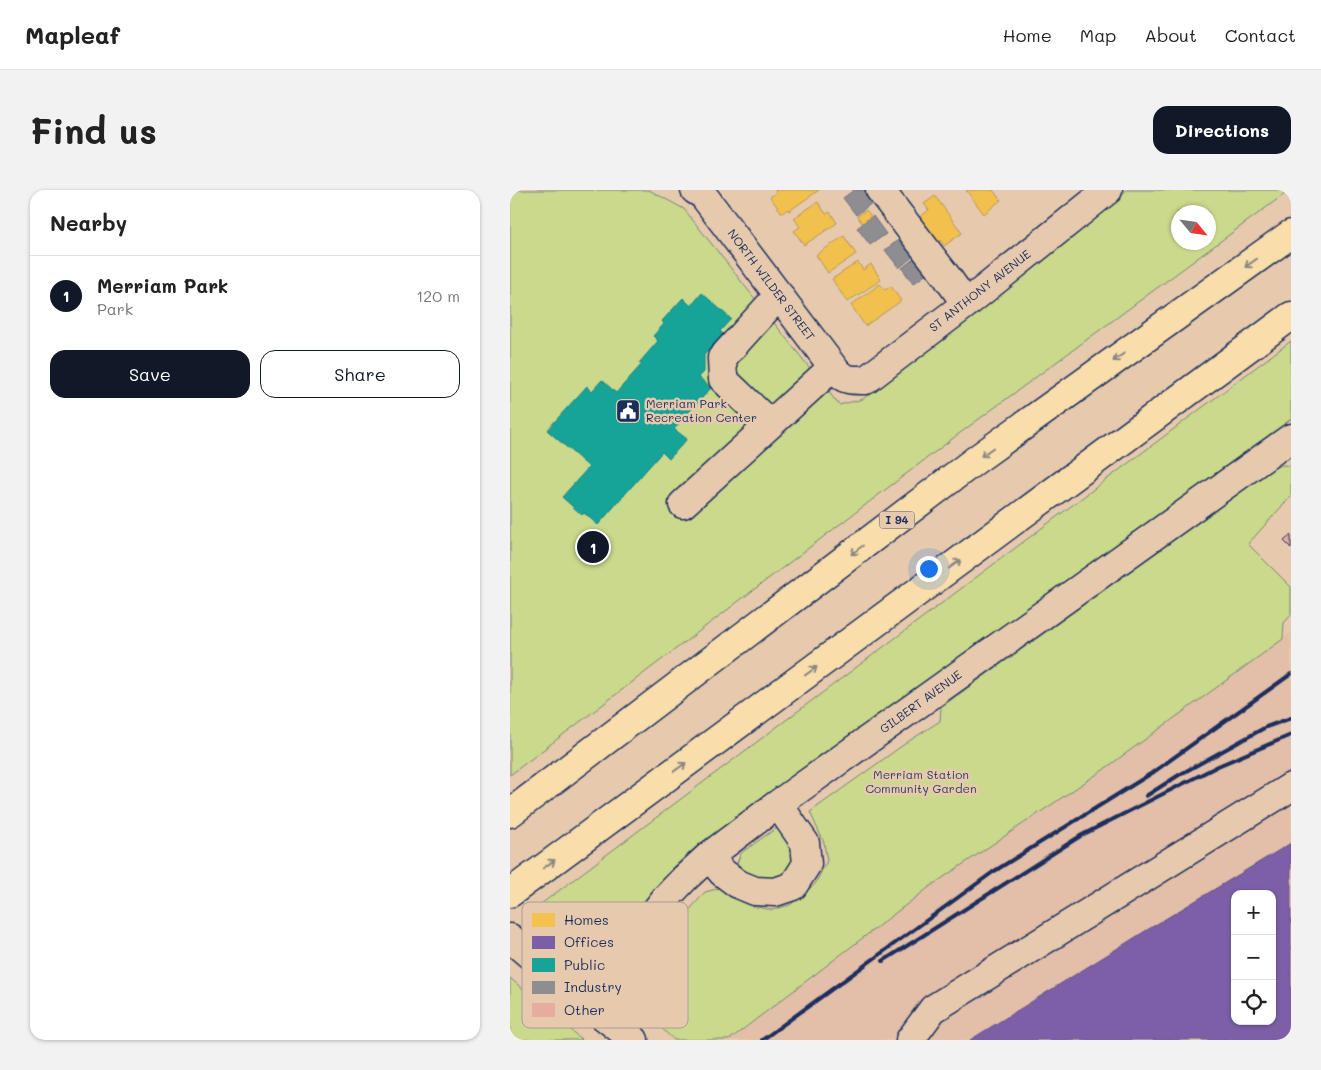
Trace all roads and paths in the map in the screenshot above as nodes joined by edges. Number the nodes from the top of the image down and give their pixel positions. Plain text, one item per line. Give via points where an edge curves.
1 (695, 190) edge
2 (880, 190) edge
3 (1108, 190) edge
4 (1291, 234) edge
5 (779, 295) junction
6 (966, 304) junction
7 (1291, 316) edge
8 (840, 373) junction
9 (770, 424) junction
10 (1291, 438) edge
11 (683, 504) dead end
12 (1291, 787) edge
13 (778, 804) junction
14 (510, 813) edge
15 (709, 856) junction
16 (510, 893) edge
17 (663, 902) edge
18 (510, 938) edge
19 (522, 948) edge
20 (619, 1028) edge
21 (634, 1040) edge
22 (910, 1040) edge

1 - 5 street, NORTH WILDER STREET via 703,195
2 - 6 street
3 - 6 street, ST ANTHONY AVENUE
4 -> 14 highway, I 94 via 977,459
5 - 8 street, NORTH WILDER STREET
5 - 9 street via 722,358 723,379
6 - 8 street, ST ANTHONY AVENUE via 866,380
16 -> 7 highway
8 - 9 street
9 - 11 street
10 - 13 street, GILBERT AVENUE
12 - 22 street via 933,1009
13 - 15 street, GILBERT AVENUE
13 - 15 street via 805,843 807,864 792,886 775,892 755,891 722,872
15 - 17 street, GILBERT AVENUE
18 - 19 street
20 - 21 street

